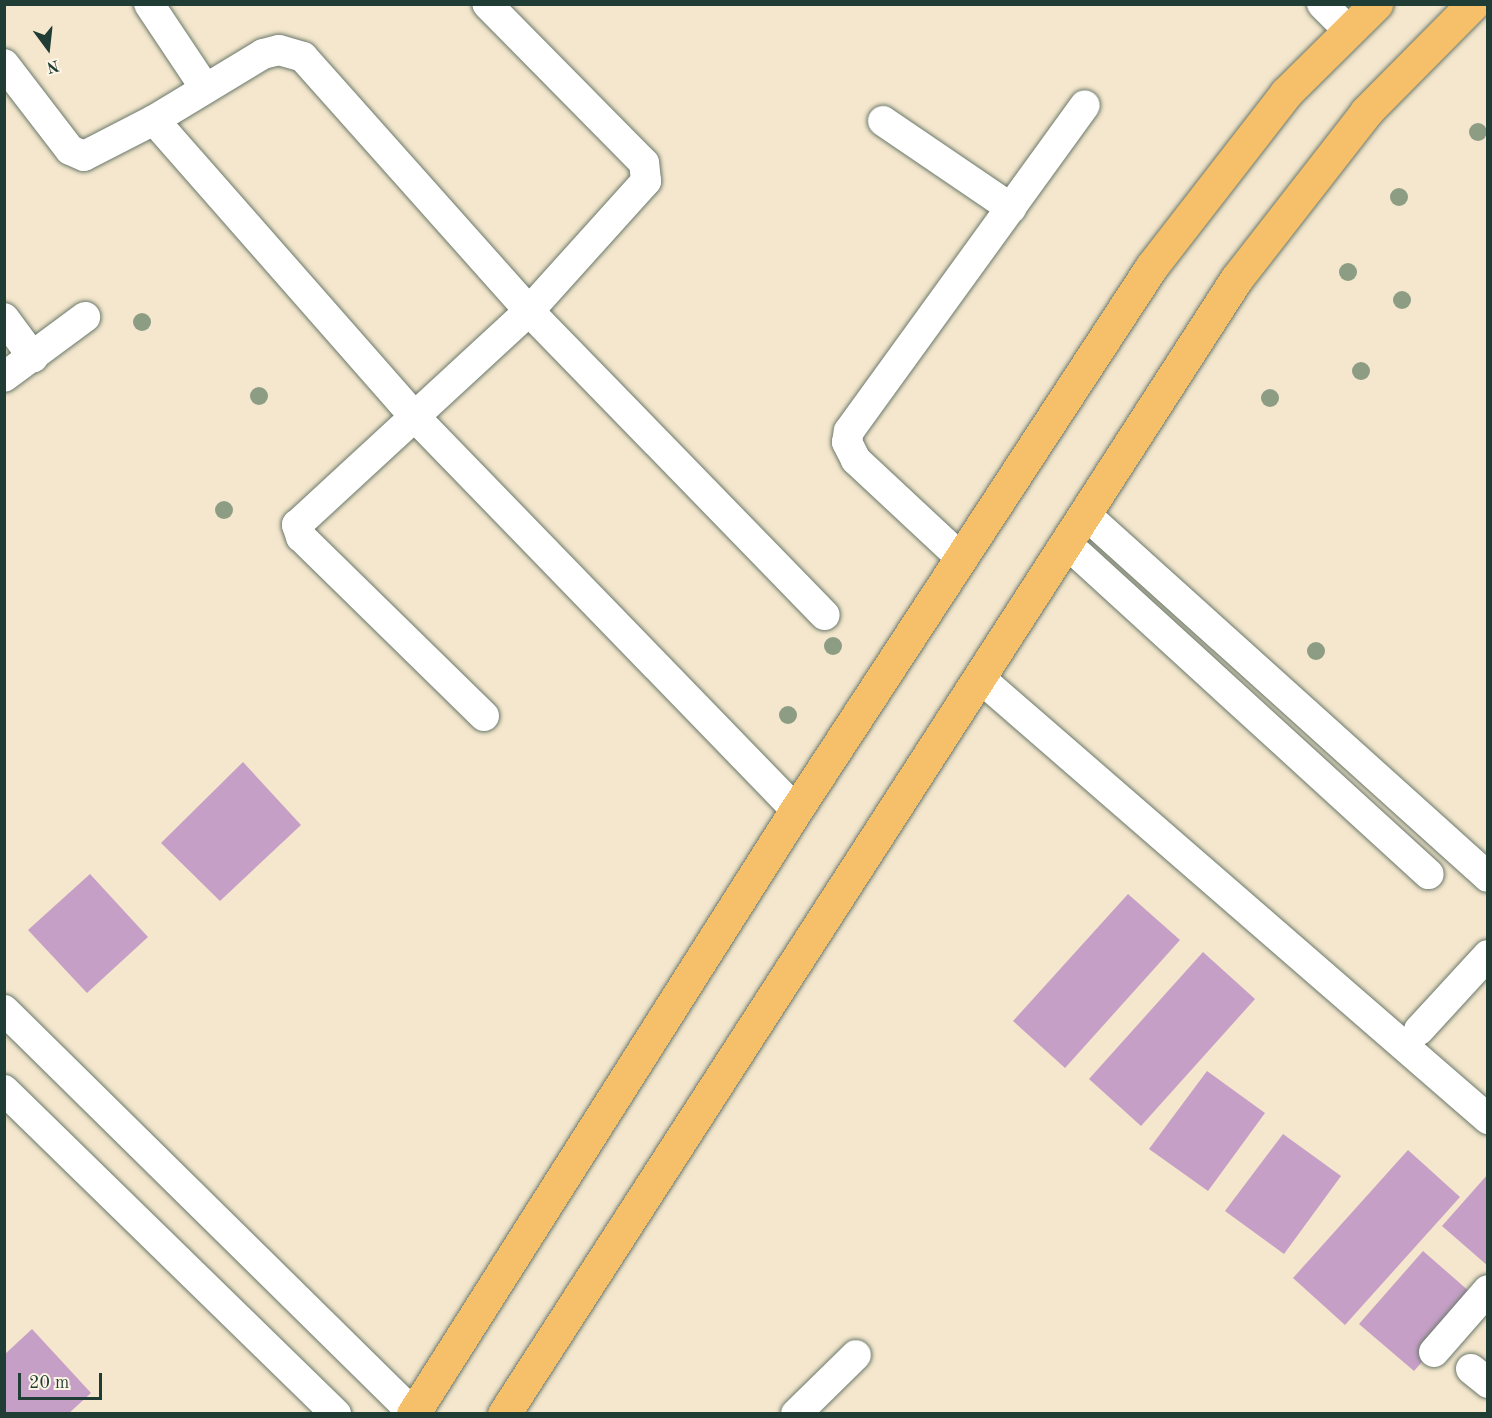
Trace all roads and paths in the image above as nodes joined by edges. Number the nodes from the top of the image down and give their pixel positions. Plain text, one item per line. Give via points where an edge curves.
1 (149, 4) edge
2 (487, 4) edge
3 (1322, 4) edge
4 (1376, 4) edge
5 (1473, 4) edge
6 (1349, 31) junction
7 (4, 64) edge
8 (205, 88) junction
9 (1085, 105) dead end
10 (154, 120) junction
11 (882, 121) dead end
12 (1011, 208) junction
13 (529, 311) junction
14 (85, 317) dead end
15 (4, 318) edge
16 (33, 357) junction
17 (4, 377) edge
18 (414, 416) junction
19 (1085, 514) junction
20 (1066, 543) junction
21 (961, 558) junction
22 (825, 615) dead end
23 (980, 678) junction
24 (484, 716) dead end
25 (796, 810) junction
26 (1428, 874) dead end
27 (1488, 877) edge
28 (1488, 955) edge
29 (4, 1010) edge
30 (1419, 1030) dead end
31 (4, 1090) edge
32 (1488, 1119) edge
33 (1488, 1290) edge
34 (1434, 1352) dead end
35 (856, 1355) dead end
36 (336, 1413) edge
37 (413, 1413) edge
38 (504, 1413) edge
39 (796, 1413) edge

1 - 8 street
2 - 13 street via 644,163 648,176
3 - 6 street
4 - 6 main road
5 - 19 main road via 1366,112 1244,269
6 - 21 main road via 1286,93 1152,266
7 - 10 street via 77,156 91,154
8 - 10 street
8 - 13 street via 263,54 279,50 303,57
9 - 12 street
10 - 18 street
11 - 12 street
12 - 21 street via 849,431 847,442 856,460
13 - 18 street
13 - 22 street
14 - 16 street
15 - 16 street
16 - 17 street
18 - 24 street via 300,518 297,532
18 - 25 street
19 - 20 main road
19 - 27 street
20 - 23 main road
20 - 26 street
21 - 25 main road
23 - 32 street
23 - 38 main road
25 - 37 main road
28 - 30 street
29 - 37 street
31 - 36 street
33 - 34 street
35 - 39 street

